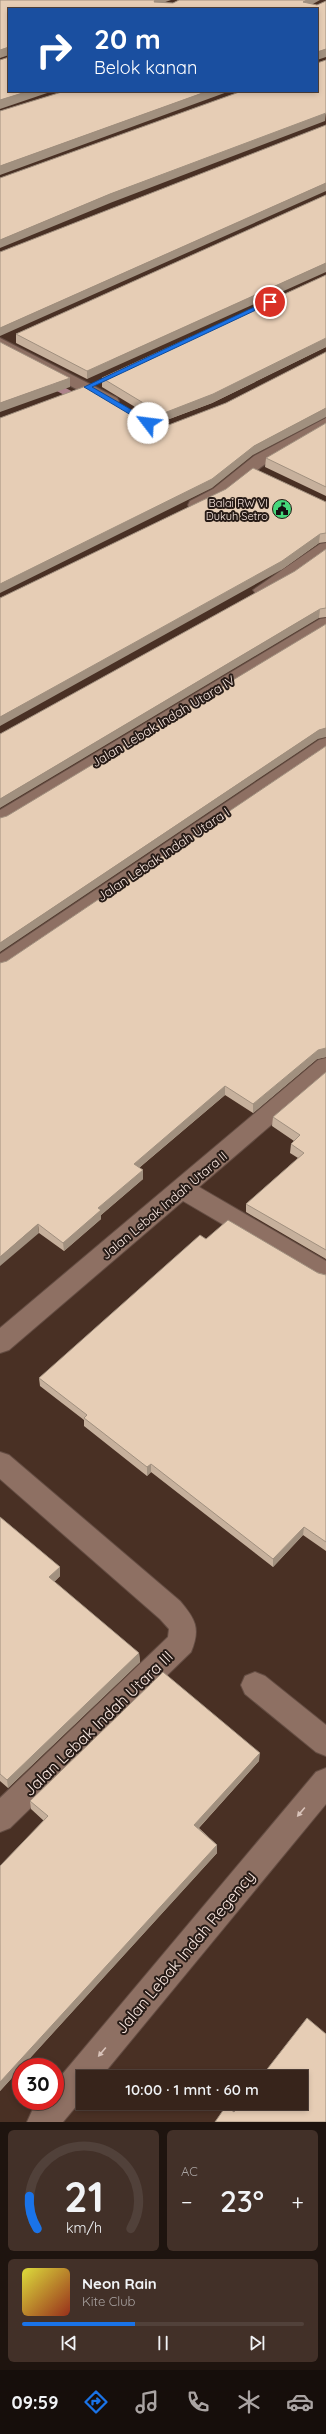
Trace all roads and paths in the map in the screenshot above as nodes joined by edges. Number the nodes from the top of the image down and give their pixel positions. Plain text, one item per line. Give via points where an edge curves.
1 (16, 336) edge
2 (0, 343) edge
3 (101, 380) dead end
4 (76, 390) junction
5 (121, 407) edge
6 (326, 422) edge
7 (184, 511) edge
8 (326, 548) edge
9 (246, 599) edge
10 (326, 623) edge
11 (326, 744) edge
12 (0, 819) edge
13 (0, 964) edge
14 (326, 1066) edge
15 (183, 1189) junction
16 (326, 1273) edge
17 (0, 1343) edge
18 (0, 1464) edge
19 (255, 1685) dead end
20 (326, 1743) edge
21 (326, 1782) edge
22 (0, 1818) edge
23 (43, 2122) edge

1 - 2 street
2 - 4 street
3 - 4 street
4 - 5 street
6 - 7 street via 260,460 253,473
8 - 9 street via 288,576
10 - 12 street, Jalan Lebak Indah Utara IV
11 - 13 street, Jalan Lebak Indah Utara I
14 - 15 street, Jalan Lebak Indah Utara II
15 - 16 street
15 - 17 street, Jalan Lebak Indah Utara II
18 - 22 street, Jalan Lebak Indah Utara III via 170,1610 183,1625 181,1644
19 - 20 street
21 -> 23 street, Jalan Lebak Indah Regency

